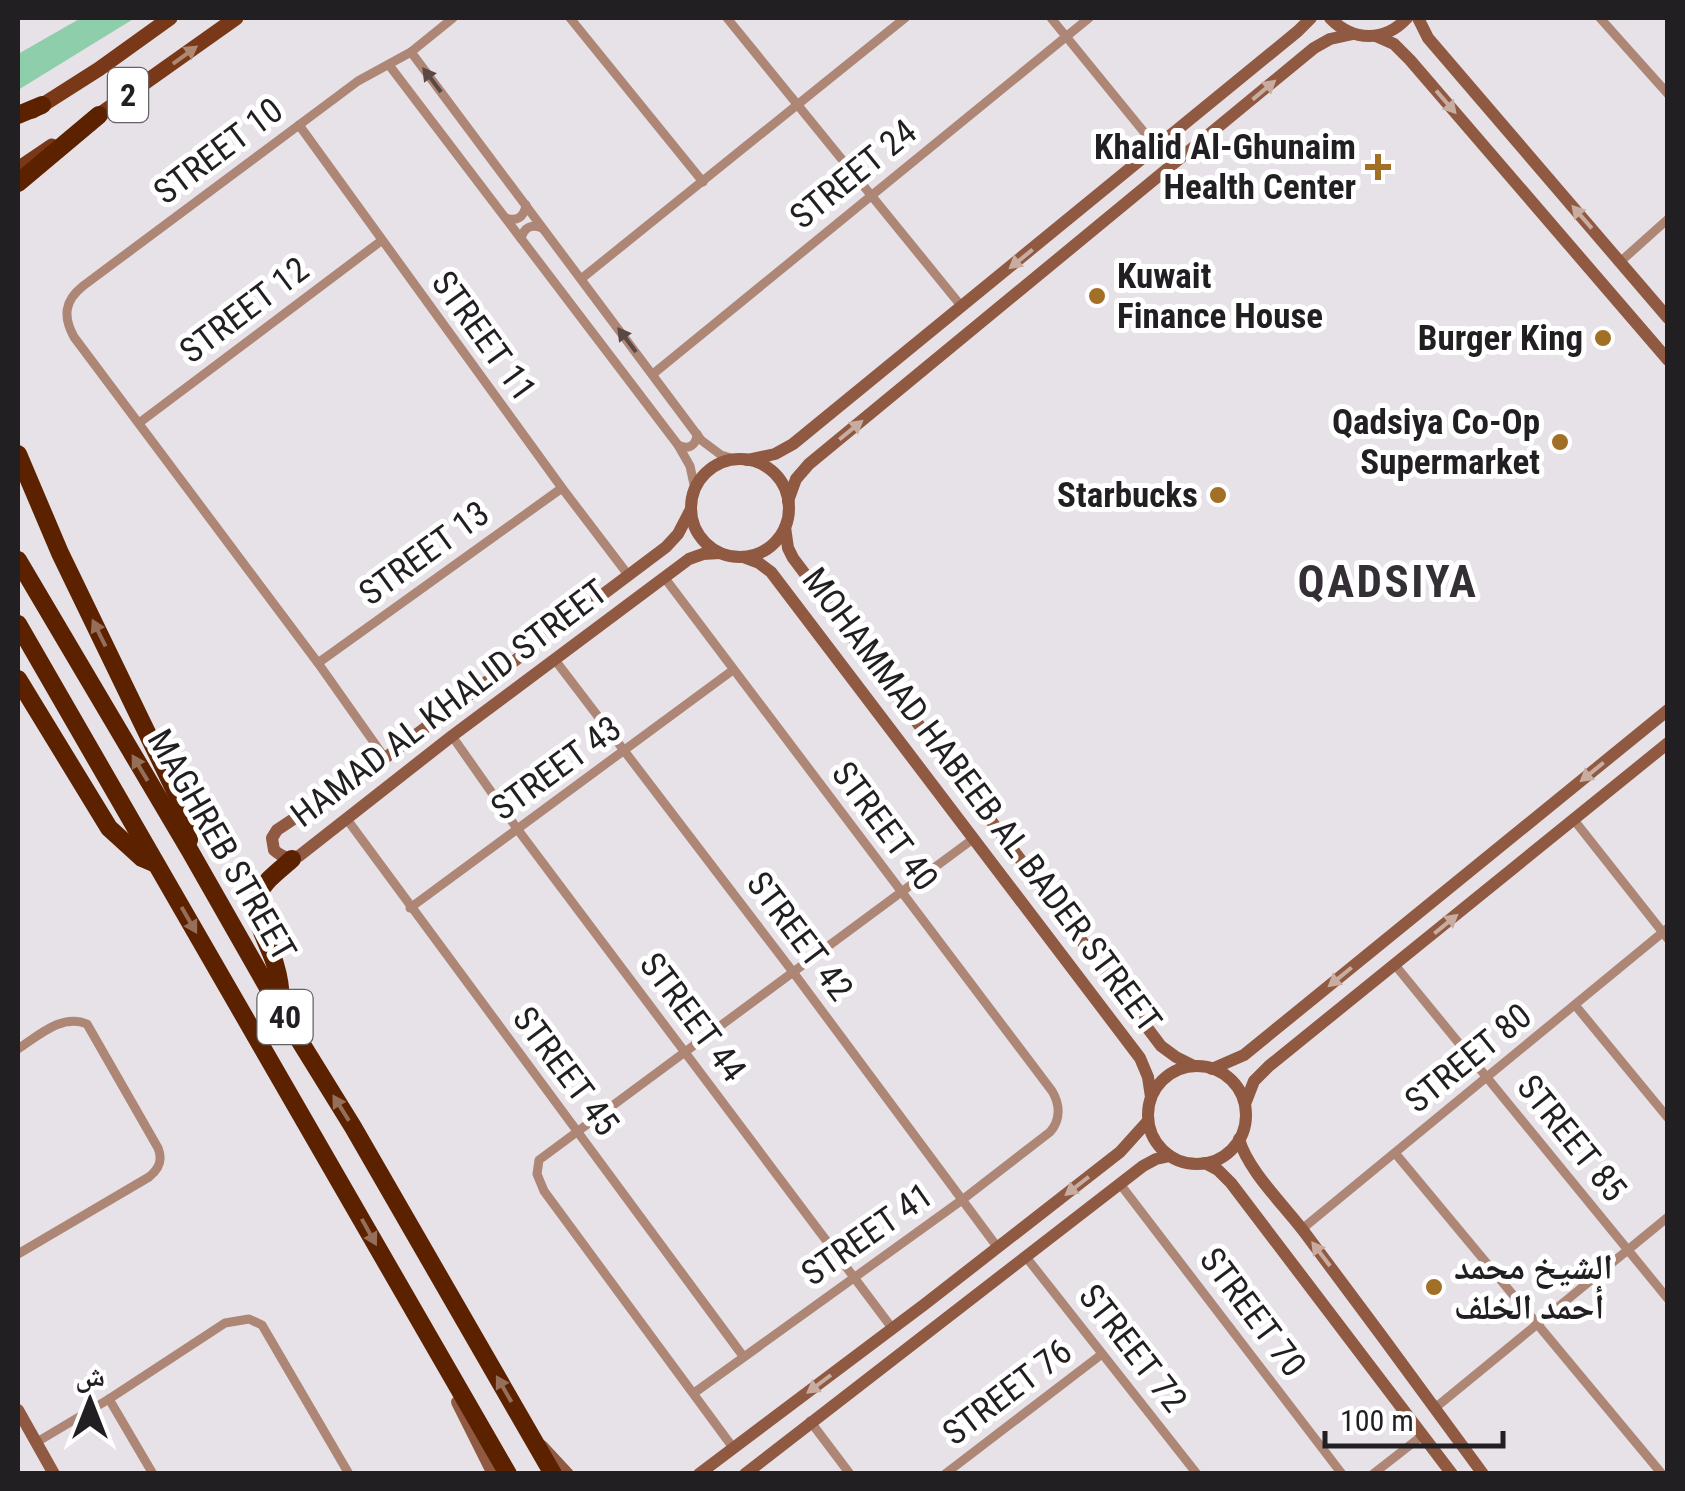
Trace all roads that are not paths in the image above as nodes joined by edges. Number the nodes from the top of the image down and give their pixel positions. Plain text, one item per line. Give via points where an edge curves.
1 (170, 18) edge
2 (236, 18) edge
3 (453, 18) edge
4 (570, 18) edge
5 (727, 18) edge
6 (905, 18) edge
7 (1051, 18) edge
8 (1089, 18) edge
9 (1312, 18) edge
10 (1330, 18) edge
11 (1407, 18) edge
12 (1418, 18) edge
13 (1600, 18) edge
14 (1353, 34) junction
15 (1066, 36) junction
16 (1376, 36) junction
17 (1432, 42) junction
18 (411, 52) junction
19 (1410, 60) junction
20 (389, 64) junction
21 (1668, 94) edge
22 (42, 105) joint
23 (799, 105) junction
24 (100, 115) junction
25 (18, 118) edge
26 (299, 125) junction
27 (1157, 148) junction
28 (18, 169) edge
29 (18, 182) edge
30 (703, 182) junction
31 (871, 195) junction
32 (526, 205) junction
33 (1074, 215) junction
34 (506, 218) junction
35 (1668, 219) edge
36 (542, 228) junction
37 (1052, 234) junction
38 (1090, 234) junction
39 (521, 238) junction
40 (381, 241) junction
41 (1068, 252) junction
42 (1620, 262) junction
43 (582, 279) junction
44 (962, 307) junction
45 (1668, 318) edge
46 (1668, 360) edge
47 (653, 374) junction
48 (139, 423) junction
49 (697, 434) junction
50 (793, 444) junction
51 (678, 446) junction
52 (18, 454) edge
53 (742, 460) junction
54 (809, 464) junction
55 (562, 488) junction
56 (695, 490) junction
57 (788, 501) junction
58 (691, 509) junction
59 (785, 527) junction
60 (720, 553) junction
61 (742, 557) junction
62 (18, 560) edge
63 (803, 572) junction
64 (629, 576) junction
65 (664, 577) junction
66 (782, 587) junction
67 (18, 624) edge
68 (555, 660) junction
69 (318, 663) junction
70 (502, 670) junction
71 (733, 670) junction
72 (18, 679) edge
73 (885, 679) junction
74 (516, 689) junction
75 (475, 690) junction
76 (862, 692) junction
77 (489, 708) junction
78 (906, 708) junction
79 (1668, 710) edge
80 (883, 720) junction
81 (1641, 733) junction
82 (452, 736) junction
83 (1663, 747) edge
84 (626, 750) junction
85 (385, 758) junction
86 (346, 818) junction
87 (1574, 820) junction
88 (518, 830) junction
89 (973, 838) junction
90 (190, 850) junction
91 (292, 859) junction
92 (157, 865) junction
93 (900, 891) junction
94 (410, 908) junction
95 (1071, 928) junction
96 (1666, 933) edge
97 (1050, 940) junction
98 (1090, 950) junction
99 (1070, 966) junction
100 (1395, 966) junction
101 (794, 972) junction
102 (1575, 1005) junction
103 (280, 1009) junction
104 (1162, 1046) junction
105 (18, 1049) edge
106 (686, 1053) junction
107 (1244, 1055) junction
108 (1140, 1058) junction
109 (1194, 1066) junction
110 (1212, 1069) junction
111 (1259, 1076) junction
112 (1487, 1077) junction
113 (1151, 1097) junction
114 (1244, 1104) junction
115 (1058, 1109) joint
116 (1668, 1118) edge
117 (1148, 1121) junction
118 (576, 1131) junction
119 (1240, 1139) junction
120 (1395, 1153) junction
121 (1170, 1156) junction
122 (1206, 1163) junction
123 (1120, 1184) junction
124 (962, 1200) junction
125 (1668, 1217) edge
126 (1302, 1228) junction
127 (998, 1248) junction
128 (1627, 1250) junction
129 (18, 1252) edge
130 (1026, 1256) junction
131 (853, 1277) junction
132 (956, 1280) junction
133 (1668, 1299) edge
134 (967, 1302) junction
135 (925, 1304) junction
136 (1358, 1304) junction
137 (412, 1310) junction
138 (1333, 1317) junction
139 (942, 1322) junction
140 (1537, 1325) junction
141 (892, 1328) junction
142 (1376, 1330) junction
143 (1356, 1348) junction
144 (1102, 1354) junction
145 (743, 1356) junction
146 (694, 1393) junction
147 (108, 1399) junction
148 (1435, 1408) junction
149 (18, 1410) edge
150 (810, 1421) junction
151 (528, 1432) junction
152 (1423, 1435) junction
153 (37, 1442) junction
154 (734, 1448) junction
155 (54, 1474) edge
156 (152, 1474) edge
157 (349, 1474) edge
158 (492, 1474) edge
159 (508, 1474) edge
160 (552, 1474) edge
161 (568, 1474) edge
162 (699, 1474) edge
163 (744, 1474) edge
164 (850, 1474) edge
165 (945, 1474) edge
166 (1197, 1474) edge
167 (1342, 1474) edge
168 (1374, 1474) edge
169 (1452, 1474) edge
170 (1483, 1474) edge
171 (1662, 1474) edge

1 - 22 main road, 2
24 -> 2 main road, 2
3 - 18 street, STREET 10
4 - 30 street
5 - 23 street
6 - 23 street
7 - 15 street
8 - 15 street, STREET 24
9 - 27 street
10 - 14 street
11 - 16 street
12 - 17 street
13 - 21 street
14 - 16 street
38 -> 14 street via 1319,45
15 - 27 street
15 - 31 street, STREET 24
16 - 19 street
17 - 19 street via 1421,42
42 -> 17 street
18 - 20 street, STREET 10
32 -> 18 street
19 -> 46 street
20 - 26 street, STREET 10
20 - 34 street
22 - 25 highway
23 - 30 street
23 - 31 street
24 - 28 main road, 2
24 - 29 highway
26 - 40 street, STREET 11
26 - 48 street, STREET 10 via 77,290 68,305 74,337
27 - 33 street
30 - 43 street
31 - 44 street
31 - 47 street, STREET 24
32 - 34 street via 520,218
32 - 36 street
33 - 37 street
33 - 38 street via 1080,232
34 - 39 street
35 - 42 street
36 - 39 street via 528,227
36 - 43 street
37 - 41 street via 1062,234
37 -> 44 street
38 - 41 street
39 - 51 street
40 - 48 street, STREET 12
40 - 55 street, STREET 11
54 -> 41 street
42 - 45 street
47 -> 43 street
44 - 50 street
47 - 49 street
48 - 69 street
49 - 51 street via 692,447
49 - 53 street via 721,455
50 - 53 street
50 - 54 street via 794,460
51 - 56 street
90 -> 52 highway via 180,801
53 - 56 street via 712,468
53 - 57 street via 773,473
54 - 57 street
55 - 64 street, STREET 11
55 - 69 street, STREET 13
56 - 58 street
57 - 59 street
58 - 60 street via 697,532
58 - 64 street, HAMAD AL KHALID STREET via 676,538
59 - 61 street via 768,548
59 - 63 street, MOHAMMAD HABEEB AL BADER STREET via 788,548
60 - 61 street
60 - 65 street, HAMAD AL KHALID STREET via 695,556
61 - 66 street, MOHAMMAD HABEEB AL BADER STREET via 767,568
90 -> 62 highway, MAGHREB STREET / 40
63 - 66 street via 793,572
63 - 73 street, MOHAMMAD HABEEB AL BADER STREET
64 - 70 street, HAMAD AL KHALID STREET
65 - 68 street, HAMAD AL KHALID STREET
65 - 71 street, STREET 40
66 - 76 street, MOHAMMAD HABEEB AL BADER STREET
67 - 92 highway, MAGHREB STREET / 40
68 - 74 street, HAMAD AL KHALID STREET
68 - 84 street, STREET 42
69 - 85 street
70 - 74 street via 504,686
70 - 75 street, HAMAD AL KHALID STREET
71 - 84 street, STREET 43
71 - 93 street, STREET 40
72 - 92 highway via 109,828
73 - 76 street via 882,690
73 - 78 street, MOHAMMAD HABEEB AL BADER STREET
74 - 77 street, HAMAD AL KHALID STREET
75 - 77 street via 486,694
75 - 85 street, HAMAD AL KHALID STREET
76 - 80 street, MOHAMMAD HABEEB AL BADER STREET
77 - 82 street, HAMAD AL KHALID STREET
78 - 80 street via 896,706
78 - 95 street, MOHAMMAD HABEEB AL BADER STREET
79 - 81 street
80 - 89 street, MOHAMMAD HABEEB AL BADER STREET
81 - 83 street
81 -> 107 street
82 - 86 street, HAMAD AL KHALID STREET
82 - 88 street, STREET 44
83 - 87 street
84 - 88 street, STREET 43
84 - 101 street, STREET 42
85 - 91 street, HAMAD AL KHALID STREET via 274,833 274,850
86 - 91 street, HAMAD AL KHALID STREET
86 - 94 street, STREET 45
87 - 96 street
100 -> 87 street
88 - 94 street, STREET 43
88 - 106 street, STREET 44
89 - 93 street
89 - 97 street, MOHAMMAD HABEEB AL BADER STREET
90 - 103 highway, MAGHREB STREET / 40
91 - 103 highway via 267,882 255,905 277,969
92 -> 137 highway, MAGHREB STREET / 40
93 - 101 street
93 - 115 street, STREET 40 via 1052,1091
94 - 118 street, STREET 45
95 - 97 street via 1060,942
95 - 98 street, MOHAMMAD HABEEB AL BADER STREET
96 - 102 street, STREET 80
97 - 99 street, MOHAMMAD HABEEB AL BADER STREET
98 - 99 street
98 - 104 street, MOHAMMAD HABEEB AL BADER STREET
99 - 108 street, MOHAMMAD HABEEB AL BADER STREET
100 - 111 street
100 - 112 street, STREET 85
101 - 106 street
101 - 124 street, STREET 42
102 - 112 street, STREET 80
102 - 116 street
151 -> 103 highway, MAGHREB STREET / 40
104 - 108 street via 1154,1058
104 - 109 street, MOHAMMAD HABEEB AL BADER STREET
105 - 129 street via 62,1022 86,1024 160,1156 149,1177
106 - 118 street
106 - 131 street, STREET 44
107 - 110 street
107 - 111 street via 1245,1070
108 - 113 street, MOHAMMAD HABEEB AL BADER STREET
109 - 110 street
109 - 113 street via 1168,1076
110 - 114 street via 1233,1082
111 - 114 street
112 - 120 street, STREET 80
112 - 128 street, STREET 85
113 - 117 street
114 - 119 street
115 - 124 street, STREET 41 via 1050,1132
117 - 121 street
117 -> 127 street via 1120,1152
118 - 145 street, STREET 45
118 - 146 street via 542,1156 537,1174 544,1191
119 - 122 street
119 - 126 street
120 - 126 street, STREET 80
120 - 140 street
121 - 122 street
121 - 123 street
122 - 138 street via 1226,1177
123 - 130 street
123 - 167 street, STREET 70
124 - 127 street, STREET 42
124 - 131 street, STREET 41
125 - 128 street
136 -> 126 street
127 - 132 street
128 - 133 street, STREET 85
128 - 140 street
130 - 134 street
130 - 144 street, STREET 72
131 - 141 street, STREET 44
131 - 145 street, STREET 41
132 - 134 street via 954,1295
132 - 135 street
134 - 139 street
135 - 139 street via 940,1306
135 - 141 street
136 - 138 street via 1354,1315
136 - 142 street
137 - 158 street
137 - 159 highway, MAGHREB STREET / 40
138 - 143 street
139 - 150 street
140 - 148 street
140 - 171 street
141 -> 154 street
142 - 143 street
142 - 148 street
143 - 152 street
144 - 165 street, STREET 76
144 - 166 street, STREET 72
145 - 146 street, STREET 41
146 - 154 street
147 - 153 street
147 - 156 street
147 - 157 street via 225,1323 253,1320
148 - 170 street
149 - 153 street
150 - 163 street
150 - 164 street
151 - 160 highway, MAGHREB STREET / 40
151 - 161 street
152 - 168 street
152 - 169 street
153 - 155 street
154 - 162 street

